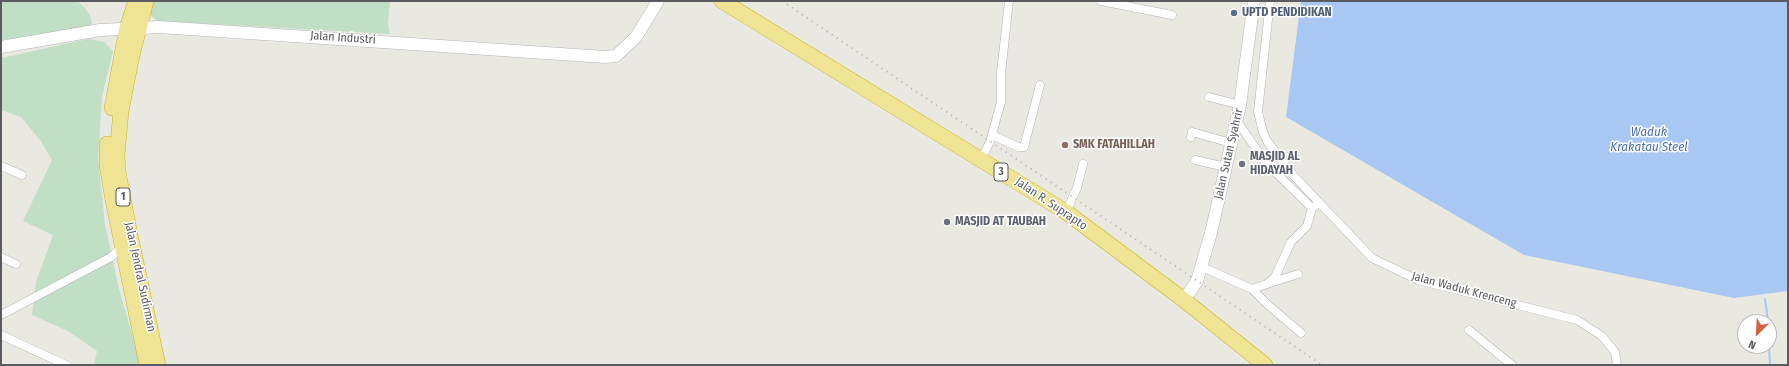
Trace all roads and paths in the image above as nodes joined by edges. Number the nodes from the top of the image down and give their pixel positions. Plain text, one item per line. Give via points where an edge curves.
1 (136, 1) edge
2 (146, 1) edge
3 (658, 1) edge
4 (724, 1) edge
5 (1009, 1) edge
6 (1101, 1) edge
7 (1254, 1) edge
8 (1270, 1) edge
9 (1172, 15) dead end
10 (134, 28) junction
11 (1, 47) edge
12 (1040, 85) dead end
13 (1209, 97) dead end
14 (1240, 104) junction
15 (1237, 121) junction
16 (992, 135) junction
17 (1190, 137) dead end
18 (1231, 143) junction
19 (981, 159) junction
20 (1195, 160) dead end
21 (1083, 164) dead end
22 (1, 166) edge
23 (1226, 167) junction
24 (22, 175) dead end
25 (1319, 203) junction
26 (1312, 208) junction
27 (1066, 212) junction
28 (122, 248) junction
29 (1, 257) edge
30 (16, 264) dead end
31 (1202, 267) junction
32 (1298, 274) dead end
33 (1267, 284) junction
34 (1252, 289) junction
35 (1184, 300) junction
36 (1, 315) edge
37 (1470, 330) dead end
38 (1301, 333) dead end
39 (1, 335) edge
40 (66, 365) edge
41 (147, 365) edge
42 (158, 365) edge
43 (1265, 365) edge
44 (1512, 365) edge
45 (1617, 365) edge

1 - 10 highway, Jalan Jendral Sudirman / 1
2 - 10 highway, Jalan Jendral Sudirman / 1
3 - 10 street, Jalan Industri via 636,37 616,56 265,33
4 - 19 highway, Jalan R. Suprapto / 3
5 - 16 street via 1000,73 1002,96
6 - 9 street
7 - 14 street, Jalan Sutan Syahrir
8 - 25 street, Jalan Waduk Krenceng via 1258,112 1261,127 1267,141
10 - 11 street, Jalan Industri via 100,30
10 - 28 highway, Jalan Jendral Sudirman / 1 via 118,69 107,141 107,165
10 - 42 highway, Jalan Jendral Sudirman / 1 via 132,55 121,111 118,172
12 - 16 street via 1024,147 1018,147
13 - 14 street
14 - 15 street, Jalan Sutan Syahrir
15 - 18 street, Jalan Sutan Syahrir
15 - 26 street via 1265,162
16 - 19 street
17 - 18 street via 1192,132
18 - 23 street, Jalan Sutan Syahrir
19 - 27 highway, Jalan R. Suprapto / 3
20 - 23 street
21 - 27 street via 1074,198
22 - 24 street
23 - 31 street, Jalan Sutan Syahrir
25 - 26 street
25 - 45 street, Jalan Waduk Krenceng via 1372,258 1418,280 1577,320 1602,336 1615,352
26 - 33 street via 1307,226 1291,242 1277,273
27 - 35 highway, Jalan R. Suprapto / 3
28 - 36 street via 111,257
28 - 41 highway, Jalan Jendral Sudirman / 1
29 - 30 street
31 - 34 street
31 - 35 street, Jalan Sutan Syahrir
32 - 33 street
33 - 34 street
34 - 38 street
35 - 43 highway, Jalan R. Suprapto / 3
37 - 44 street
39 - 40 street

